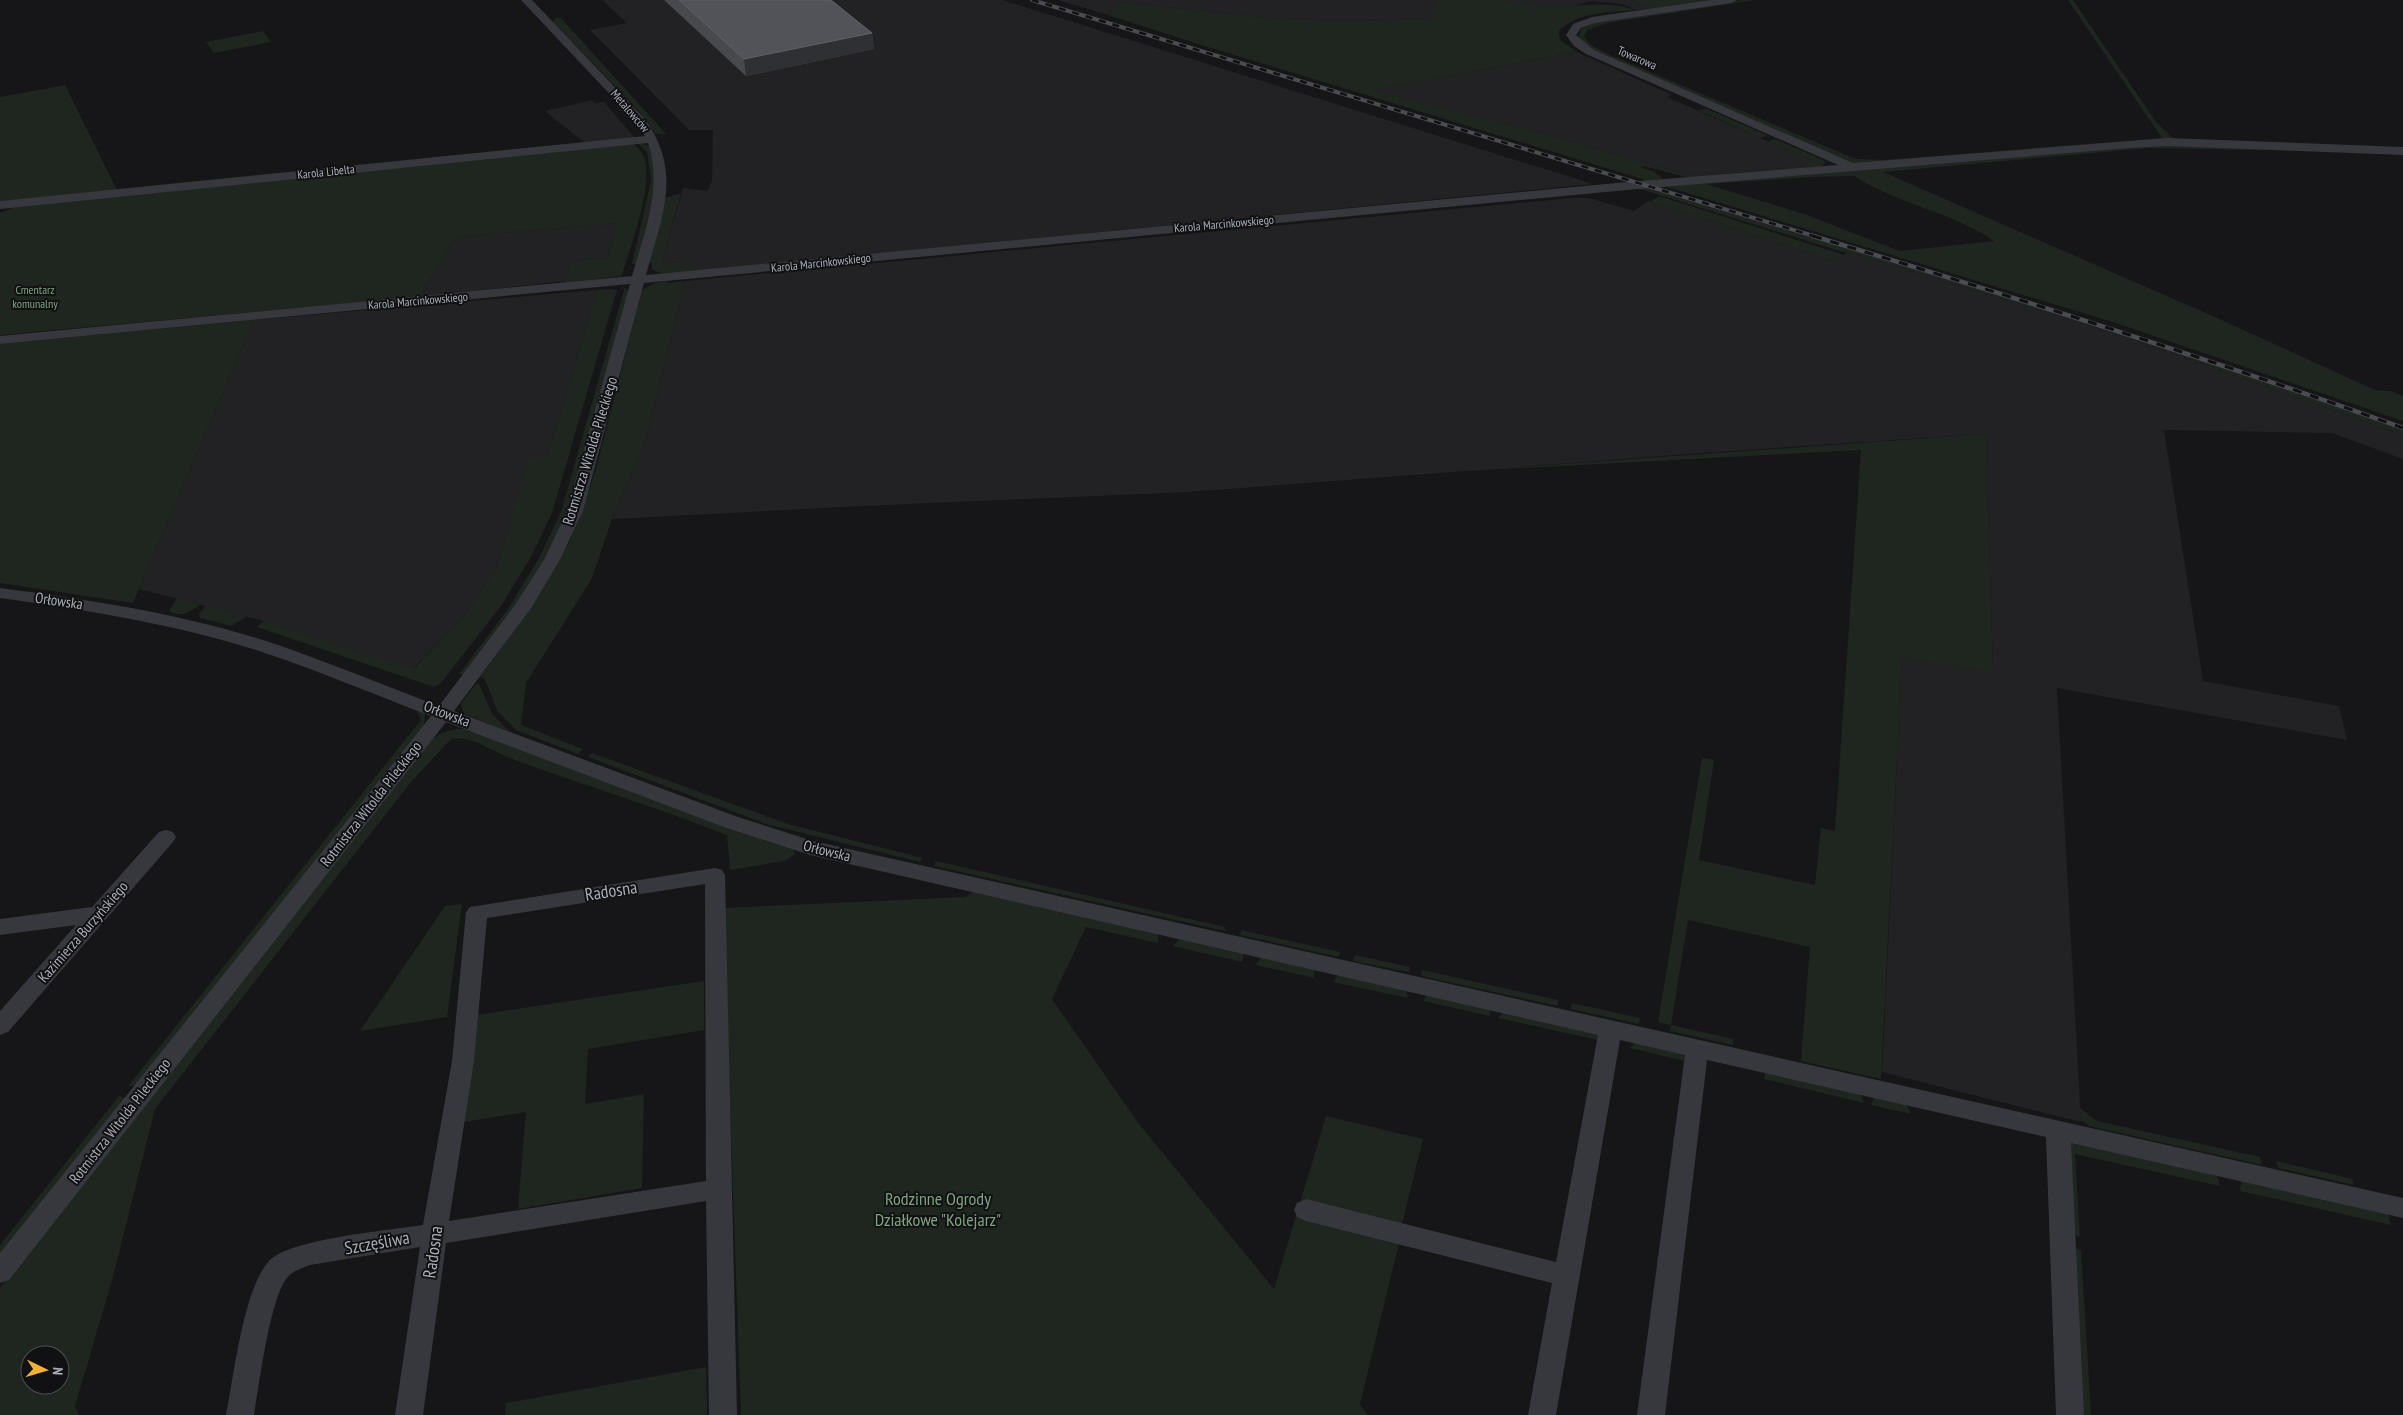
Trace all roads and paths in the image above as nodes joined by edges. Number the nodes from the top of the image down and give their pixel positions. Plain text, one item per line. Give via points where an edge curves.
1 (526, 0) edge
2 (1732, 0) edge
3 (653, 139) junction
4 (2403, 151) edge
5 (1852, 168) junction
6 (0, 205) edge
7 (638, 280) junction
8 (0, 340) edge
9 (0, 593) edge
10 (443, 712) junction
11 (166, 837) dead end
12 (100, 914) junction
13 (0, 927) edge
14 (0, 1026) edge
15 (1610, 1030) junction
16 (1697, 1048) junction
17 (2058, 1130) junction
18 (718, 1188) junction
19 (2403, 1208) edge
20 (1306, 1210) dead end
21 (436, 1233) junction
22 (0, 1272) edge
23 (1567, 1276) junction
24 (240, 1415) edge
25 (409, 1415) edge
26 (723, 1415) edge
27 (1542, 1415) edge
28 (1651, 1415) edge
29 (2070, 1415) edge

1 - 3 street, Metalowców via 636,115
2 - 5 street, Towarowa via 1592,20 1577,26 1571,36 1590,52
3 - 6 street, Karola Libelta
3 - 7 street, Metalowców via 661,164 661,191
4 - 5 street, Karola Marcinkowskiego via 2158,142
5 - 7 street, Karola Marcinkowskiego via 1642,184
7 - 8 street, Karola Marcinkowskiego
7 - 10 street, Rotmistrza Witolda Pileckiego via 575,511 554,558 523,608
9 - 10 street, Orłowska via 107,608 231,636
10 - 15 street, Orłowska via 731,822 810,848
10 - 22 street, Rotmistrza Witolda Pileckiego
11 - 12 street, Kazimierza Burzyńskiego
12 - 13 street
12 - 14 street, Kazimierza Burzyńskiego
15 - 16 street, Orłowska
15 - 23 street
16 - 17 street, Orłowska
16 - 28 street
17 - 19 street, Orłowska
17 - 29 street
18 - 21 street, Szczęśliwa
18 - 21 street, Radosna via 715,875 477,912 463,1061
18 - 26 street, Radosna
20 - 23 street
21 - 24 street, Szczęśliwa via 310,1254 293,1259 278,1269 264,1296
21 - 25 street, Radosna
23 - 27 street

